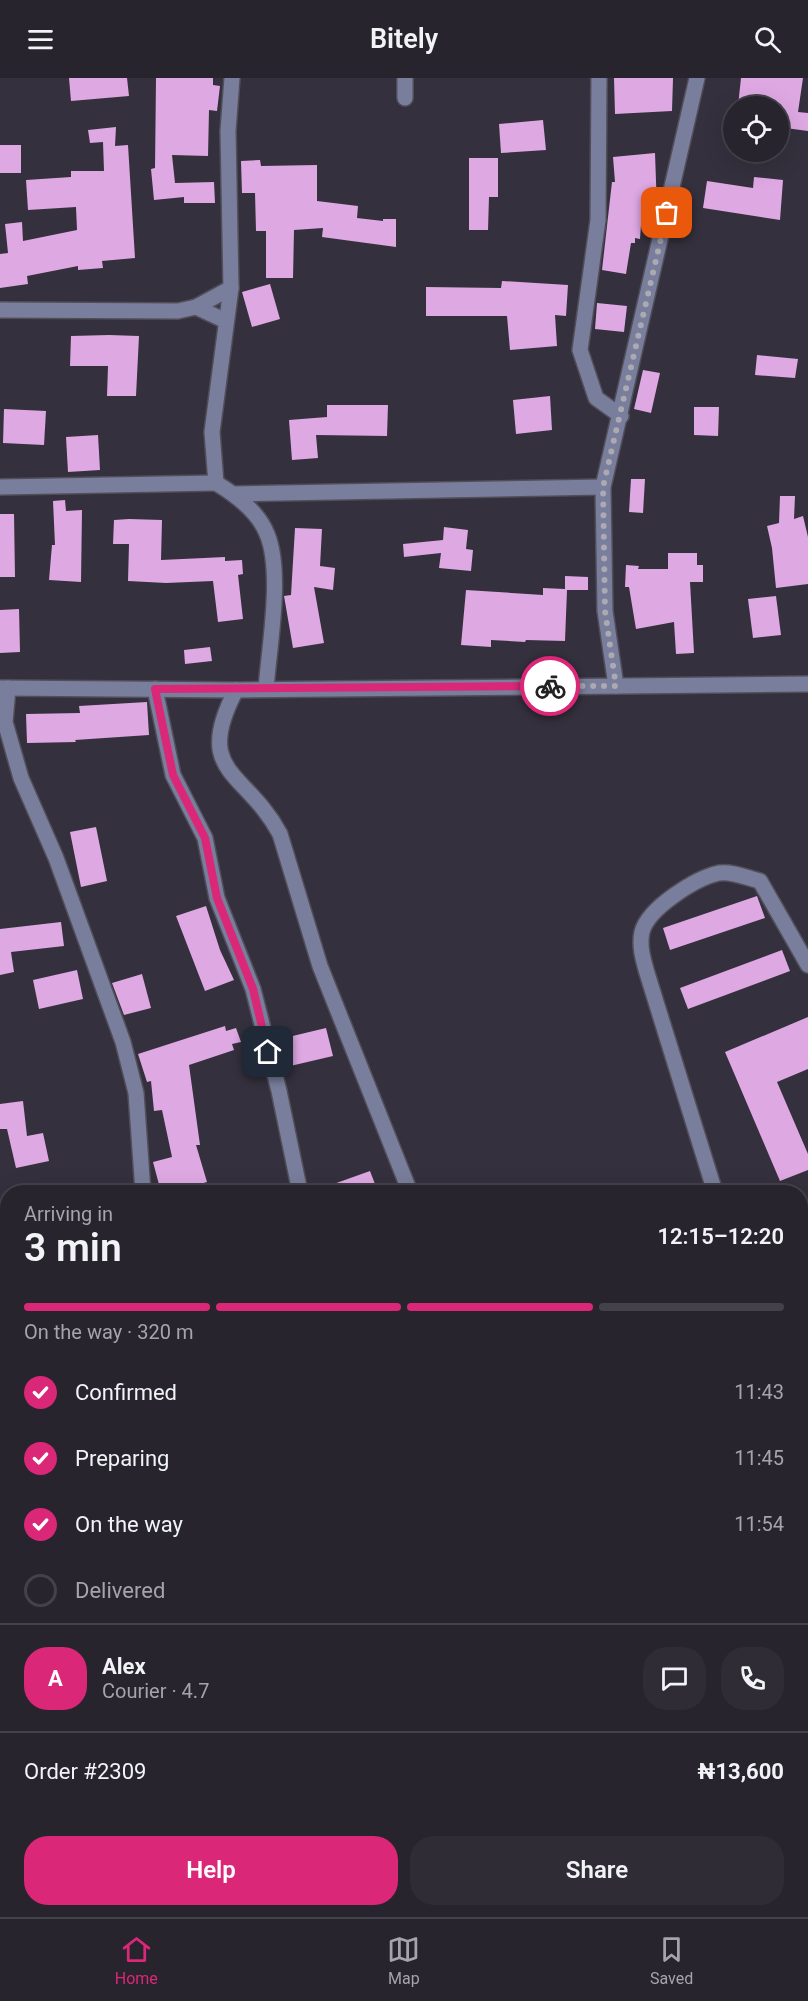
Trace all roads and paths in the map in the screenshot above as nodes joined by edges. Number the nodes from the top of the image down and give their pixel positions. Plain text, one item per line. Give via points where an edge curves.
1 (232, 78) edge
2 (405, 78) edge
3 (599, 78) edge
4 (698, 78) edge
5 (405, 98) dead end
6 (231, 288) junction
7 (196, 306) junction
8 (0, 310) edge
9 (226, 321) junction
10 (621, 416) junction
11 (216, 483) junction
12 (0, 487) edge
13 (603, 487) junction
14 (233, 494) junction
15 (808, 684) edge
16 (616, 686) junction
17 (4, 688) edge
18 (155, 689) junction
19 (266, 689) junction
20 (236, 690) junction
21 (808, 965) edge
22 (143, 1185) edge
23 (298, 1185) edge
24 (407, 1185) edge
25 (713, 1185) edge

1 - 6 street via 228,130
2 - 5 street
3 - 10 street via 598,220 580,350 596,398
4 - 10 street
6 - 7 street
6 - 9 street
7 - 8 street via 177,311
7 - 9 street
9 - 11 street via 212,432
10 - 13 street
11 - 12 street
11 - 14 street
13 - 14 street
13 - 16 street via 605,611
14 - 19 street via 252,511 267,534 275,572
15 - 16 street
16 - 19 street
17 - 18 street
17 - 22 street via 5,722 21,778 56,858 123,1042 136,1093
18 - 20 street
18 - 23 street via 173,775 205,838 217,898 253,989
19 - 20 street
20 - 24 street via 221,717 218,748 233,778 253,794 280,834 320,966
21 - 25 street via 760,881 740,875 721,873 677,892 643,928 640,948

